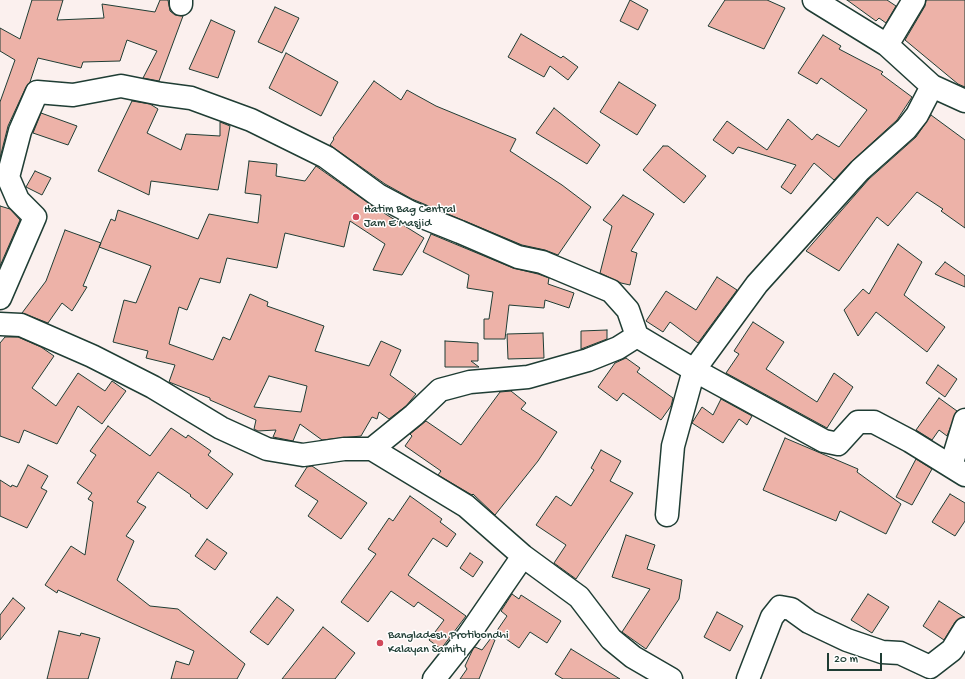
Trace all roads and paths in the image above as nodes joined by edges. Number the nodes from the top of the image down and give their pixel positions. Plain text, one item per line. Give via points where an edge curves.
1 (814, 0) edge
2 (914, 0) edge
3 (887, 45) junction
4 (932, 86) junction
5 (965, 101) edge
6 (0, 298) edge
7 (0, 324) edge
8 (637, 336) junction
9 (694, 370) junction
10 (965, 420) edge
11 (372, 448) junction
12 (958, 470) edge
13 (667, 515) dead end
14 (523, 556) junction
15 (965, 629) edge
16 (434, 679) edge
17 (671, 679) edge
18 (748, 679) edge

1 - 3 street
2 - 3 street
3 - 4 street
4 - 5 street
4 - 9 street via 917,115 906,129 860,170 757,284
6 - 8 street via 35,218 18,200 8,177 20,130 37,92 73,95 121,86 191,98 251,120 326,157 378,195 410,212 518,258 542,262 611,291 628,310
7 - 11 street via 21,325 92,356 153,387 221,428 267,449 303,455
8 - 9 street
8 - 11 street via 618,348 588,360 528,377 470,382 440,390 414,415
9 - 12 street via 824,442 838,444 858,422 874,422
9 - 13 street via 673,446
10 - 12 street
11 - 14 street via 466,506
14 - 16 street via 468,636
14 - 17 street via 579,597 611,639 634,657
15 - 18 street via 952,650 930,667 900,653 882,652 847,640 809,622 791,609 780,607 772,617

